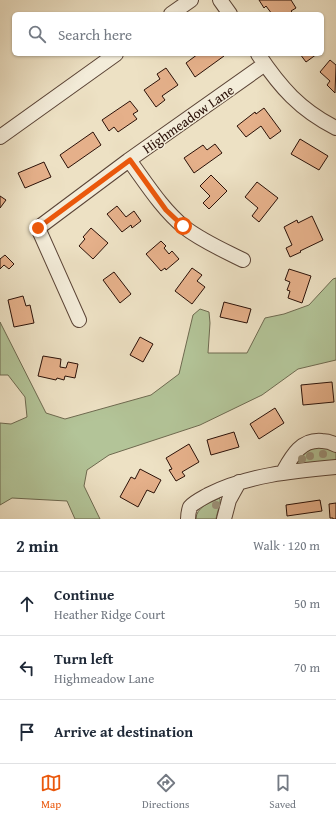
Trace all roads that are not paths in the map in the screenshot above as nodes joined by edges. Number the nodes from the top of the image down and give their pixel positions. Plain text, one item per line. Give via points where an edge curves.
1 (191, 0) edge
2 (220, 0) edge
3 (175, 12) edge
4 (229, 12) edge
5 (113, 56) edge
6 (261, 59) edge
7 (336, 128) edge
8 (0, 137) edge
9 (130, 160) junction
10 (243, 260) dead end
11 (79, 320) dead end
12 (336, 445) edge
13 (336, 467) edge
14 (283, 472) junction
15 (239, 482) junction
16 (188, 519) edge
17 (224, 519) edge

1 - 3 street
2 - 4 street
5 - 8 street
6 - 7 street via 293,99 319,120
6 - 9 street, Highmeadow Lane
9 - 10 street via 166,210 183,226 201,239
9 - 11 street, Highmeadow Lane via 38,228
12 - 14 street via 330,441 316,440 302,445
13 - 14 street
14 - 15 street
15 - 16 street via 200,499 190,507
15 - 17 street via 229,500

